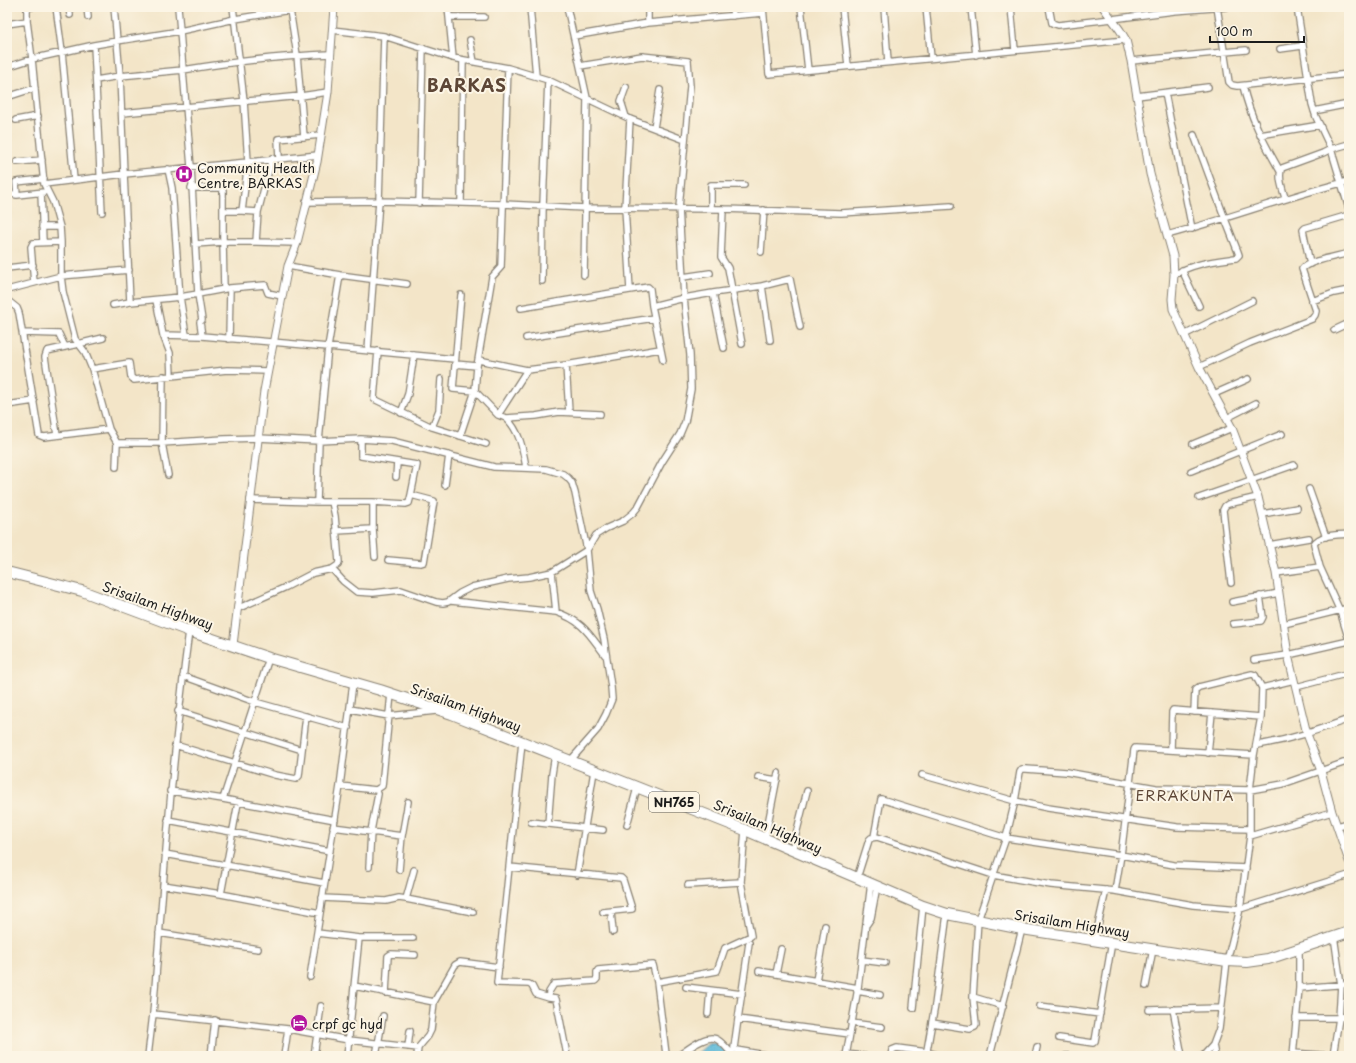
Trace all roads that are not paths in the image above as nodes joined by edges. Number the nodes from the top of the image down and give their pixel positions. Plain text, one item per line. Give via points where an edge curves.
1 (28, 7) edge
2 (56, 7) edge
3 (68, 7) edge
4 (87, 7) edge
5 (114, 7) edge
6 (178, 7) edge
7 (233, 7) edge
8 (258, 7) edge
9 (309, 7) edge
10 (334, 7) edge
11 (448, 7) edge
12 (530, 7) edge
13 (568, 7) edge
14 (648, 7) edge
15 (732, 7) edge
16 (801, 7) edge
17 (842, 7) edge
18 (884, 7) edge
19 (926, 7) edge
20 (970, 7) edge
21 (1011, 7) edge
22 (1049, 7) edge
23 (1103, 7) edge
24 (1226, 7) edge
25 (1297, 7) edge
26 (1217, 8) edge
27 (290, 9) edge
28 (1174, 9) edge
29 (763, 10) edge
30 (70, 15) dead end
31 (260, 15) junction
32 (733, 16) junction
33 (88, 17) dead end
34 (449, 17) junction
35 (484, 17) dead end
36 (235, 19) junction
37 (1112, 19) junction
38 (27, 21) junction
39 (648, 23) junction
40 (7, 24) edge
41 (332, 30) junction
42 (180, 31) junction
43 (384, 36) junction
44 (574, 36) junction
45 (470, 40) dead end
46 (1126, 40) junction
47 (117, 41) junction
48 (94, 45) junction
49 (1302, 46) junction
50 (422, 48) junction
51 (1280, 49) dead end
52 (1015, 50) junction
53 (1246, 50) dead end
54 (62, 52) junction
55 (1225, 52) junction
56 (330, 54) junction
57 (297, 55) junction
58 (976, 55) junction
59 (453, 58) junction
60 (930, 58) junction
61 (32, 59) junction
62 (463, 60) junction
63 (240, 61) junction
64 (1131, 61) junction
65 (474, 62) junction
66 (888, 62) junction
67 (580, 66) junction
68 (848, 66) junction
69 (7, 67) edge
70 (508, 68) junction
71 (183, 70) junction
72 (808, 70) junction
73 (1349, 74) edge
74 (120, 76) junction
75 (536, 76) junction
76 (1309, 79) junction
77 (96, 80) junction
78 (548, 80) junction
79 (1243, 86) junction
80 (626, 87) dead end
81 (1208, 87) dead end
82 (35, 88) junction
83 (660, 90) dead end
84 (328, 92) junction
85 (1165, 93) junction
86 (301, 96) junction
87 (1136, 96) junction
88 (7, 97) edge
89 (587, 98) junction
90 (244, 102) junction
91 (1349, 104) edge
92 (185, 107) junction
93 (1314, 111) junction
94 (122, 113) junction
95 (38, 116) junction
96 (628, 118) junction
97 (16, 120) dead end
98 (1320, 125) junction
99 (654, 128) junction
100 (321, 135) junction
101 (1194, 135) dead end
102 (1260, 135) junction
103 (304, 137) junction
104 (685, 140) junction
105 (1349, 144) edge
106 (1331, 149) junction
107 (318, 155) junction
108 (272, 158) junction
109 (279, 158) junction
110 (42, 160) junction
111 (18, 162) dead end
112 (248, 162) junction
113 (191, 167) junction
114 (168, 169) junction
115 (1280, 171) junction
116 (124, 174) junction
117 (100, 177) junction
118 (74, 180) junction
119 (1349, 181) edge
120 (44, 182) junction
121 (1341, 183) junction
122 (744, 185) dead end
123 (191, 188) junction
124 (48, 192) junction
125 (7, 193) edge
126 (41, 193) junction
127 (17, 195) junction
128 (1285, 198) junction
129 (379, 201) junction
130 (306, 202) junction
131 (419, 203) junction
132 (460, 203) junction
133 (503, 204) junction
134 (543, 206) junction
135 (951, 206) dead end
136 (585, 208) junction
137 (625, 208) junction
138 (679, 208) junction
139 (711, 208) junction
140 (723, 209) junction
141 (1349, 209) edge
142 (764, 210) junction
143 (222, 211) junction
144 (242, 211) junction
145 (102, 212) dead end
146 (258, 212) junction
147 (1349, 215) edge
148 (1225, 219) junction
149 (60, 227) junction
150 (42, 228) junction
151 (1192, 229) junction
152 (1168, 236) junction
153 (43, 242) junction
154 (62, 242) junction
155 (223, 242) junction
156 (256, 242) junction
157 (297, 243) junction
158 (196, 244) junction
159 (761, 252) dead end
160 (1349, 253) edge
161 (1310, 264) junction
162 (33, 265) junction
163 (288, 266) junction
164 (7, 268) edge
165 (129, 270) junction
166 (1182, 270) junction
167 (710, 273) dead end
168 (340, 275) junction
169 (584, 275) dead end
170 (1174, 275) junction
171 (61, 276) junction
172 (683, 277) junction
173 (374, 279) junction
174 (542, 281) dead end
175 (34, 283) junction
176 (407, 284) dead end
177 (762, 286) junction
178 (227, 289) junction
179 (7, 290) edge
180 (630, 290) junction
181 (732, 290) junction
182 (1349, 290) edge
183 (713, 293) junction
184 (198, 294) junction
185 (461, 295) dead end
186 (282, 296) junction
187 (180, 297) junction
188 (684, 298) junction
189 (7, 300) edge
190 (156, 300) junction
191 (1252, 301) dead end
192 (1312, 301) junction
193 (130, 302) junction
194 (113, 305) dead end
195 (652, 306) junction
196 (1199, 306) dead end
197 (521, 308) dead end
198 (654, 318) junction
199 (1349, 323) edge
200 (800, 327) dead end
201 (1334, 330) dead end
202 (23, 332) junction
203 (163, 335) junction
204 (186, 335) junction
205 (202, 336) junction
206 (1184, 336) junction
207 (102, 338) dead end
208 (526, 338) dead end
209 (230, 339) junction
210 (770, 340) dead end
211 (273, 342) junction
212 (78, 344) junction
213 (742, 344) dead end
214 (65, 347) junction
215 (328, 347) junction
216 (660, 348) junction
217 (724, 348) dead end
218 (368, 350) junction
219 (378, 351) junction
220 (414, 355) junction
221 (663, 360) dead end
222 (455, 361) junction
223 (478, 363) junction
224 (566, 365) junction
225 (1199, 367) junction
226 (92, 368) junction
227 (527, 370) junction
228 (268, 371) junction
229 (163, 376) junction
230 (171, 376) junction
231 (441, 379) dead end
232 (1248, 379) dead end
233 (474, 391) junction
234 (1214, 394) junction
235 (34, 401) junction
236 (1256, 403) dead end
237 (7, 405) edge
238 (569, 412) junction
239 (401, 413) junction
240 (600, 414) dead end
241 (498, 415) junction
242 (506, 418) junction
243 (1227, 418) junction
244 (432, 427) junction
245 (109, 428) junction
246 (1232, 428) junction
247 (1282, 434) dead end
248 (57, 435) junction
249 (460, 436) junction
250 (258, 438) junction
251 (361, 440) junction
252 (318, 441) junction
253 (117, 443) junction
254 (162, 443) junction
255 (486, 444) dead end
256 (1193, 444) dead end
257 (1241, 450) junction
258 (449, 455) junction
259 (397, 462) junction
260 (1294, 465) dead end
261 (116, 467) dead end
262 (526, 467) junction
263 (1191, 471) dead end
264 (168, 475) dead end
265 (396, 477) dead end
266 (1252, 480) junction
267 (445, 485) dead end
268 (1309, 489) dead end
269 (411, 495) junction
270 (1258, 497) junction
271 (1199, 498) dead end
272 (250, 500) junction
273 (317, 502) junction
274 (332, 502) junction
275 (373, 502) junction
276 (1297, 508) dead end
277 (1262, 514) junction
278 (373, 529) junction
279 (336, 531) junction
280 (1349, 534) edge
281 (1326, 537) junction
282 (1309, 538) dead end
283 (1269, 545) junction
284 (587, 550) junction
285 (375, 557) dead end
286 (388, 560) dead end
287 (1320, 568) junction
288 (332, 570) junction
289 (7, 572) edge
290 (552, 572) junction
291 (1276, 573) junction
292 (1231, 583) dead end
293 (1279, 593) junction
294 (1260, 596) junction
295 (451, 601) junction
296 (1232, 602) dead end
297 (239, 608) junction
298 (1349, 608) edge
299 (1340, 611) junction
300 (556, 612) junction
301 (1233, 624) dead end
302 (1284, 624) junction
303 (189, 631) junction
304 (1349, 641) edge
305 (234, 645) junction
306 (1288, 655) junction
307 (605, 656) junction
308 (269, 658) junction
309 (1254, 660) dead end
310 (1349, 673) edge
311 (183, 676) junction
312 (353, 682) junction
313 (1295, 684) junction
314 (1262, 688) junction
315 (391, 694) junction
316 (255, 702) junction
317 (350, 708) junction
318 (178, 711) junction
319 (443, 711) junction
320 (1194, 712) junction
321 (1212, 713) junction
322 (306, 716) junction
323 (389, 716) junction
324 (1261, 717) junction
325 (1349, 719) edge
326 (348, 728) junction
327 (245, 733) junction
328 (1307, 734) junction
329 (522, 742) junction
330 (175, 745) junction
331 (1257, 745) junction
332 (302, 750) junction
333 (1170, 750) junction
334 (1208, 752) junction
335 (555, 755) junction
336 (1254, 755) junction
337 (570, 761) junction
338 (1349, 761) edge
339 (236, 764) junction
340 (594, 771) junction
341 (1321, 771) junction
342 (778, 773) dead end
343 (922, 775) dead end
344 (758, 777) dead end
345 (777, 780) junction
346 (1130, 783) junction
347 (340, 786) junction
348 (637, 788) junction
349 (1250, 790) junction
350 (170, 791) junction
351 (807, 791) dead end
352 (378, 794) dead end
353 (223, 799) junction
354 (1015, 801) junction
355 (408, 802) dead end
356 (238, 803) junction
357 (1332, 812) junction
358 (1125, 819) junction
359 (168, 820) junction
360 (334, 820) junction
361 (531, 822) dead end
362 (1349, 823) edge
363 (548, 824) junction
364 (626, 825) dead end
365 (1337, 826) junction
366 (333, 827) junction
367 (584, 828) junction
368 (603, 830) dead end
369 (745, 830) junction
370 (1250, 830) junction
371 (370, 831) junction
372 (233, 832) junction
373 (402, 836) junction
374 (1250, 836) junction
375 (874, 837) junction
376 (1006, 838) junction
377 (765, 839) junction
378 (792, 850) junction
379 (330, 851) junction
380 (165, 854) junction
381 (1121, 854) junction
382 (1349, 861) edge
383 (226, 865) junction
384 (369, 867) dead end
385 (510, 867) junction
386 (1246, 868) junction
387 (399, 870) dead end
388 (414, 870) dead end
389 (577, 874) junction
390 (993, 875) junction
391 (1349, 875) edge
392 (857, 878) junction
393 (741, 882) junction
394 (324, 883) junction
395 (688, 885) dead end
396 (874, 885) junction
397 (162, 886) junction
398 (1106, 890) junction
399 (1115, 891) junction
400 (221, 894) junction
401 (322, 898) junction
402 (406, 899) junction
403 (923, 906) junction
404 (1240, 909) junction
405 (473, 912) dead end
406 (602, 912) dead end
407 (611, 912) junction
408 (320, 913) junction
409 (947, 914) junction
410 (978, 920) junction
411 (825, 926) dead end
412 (1022, 929) junction
413 (613, 932) dead end
414 (1349, 932) edge
415 (159, 933) junction
416 (318, 933) junction
417 (1334, 936) junction
418 (359, 938) junction
419 (413, 938) dead end
420 (1094, 939) junction
421 (1112, 942) junction
422 (749, 943) dead end
423 (1299, 948) junction
424 (258, 949) dead end
425 (781, 949) dead end
426 (1153, 949) junction
427 (415, 955) dead end
428 (862, 960) junction
429 (1227, 961) junction
430 (885, 963) dead end
431 (499, 967) junction
432 (759, 971) dead end
433 (776, 974) junction
434 (310, 977) dead end
435 (816, 981) junction
436 (657, 982) junction
437 (1349, 984) edge
438 (1340, 985) junction
439 (354, 986) junction
440 (1146, 986) dead end
441 (686, 987) dead end
442 (1299, 988) junction
443 (710, 990) junction
444 (857, 990) junction
445 (386, 993) junction
446 (742, 994) junction
447 (880, 995) dead end
448 (973, 997) junction
449 (549, 998) junction
450 (434, 1002) junction
451 (321, 1006) dead end
452 (1003, 1006) junction
453 (1040, 1006) dead end
454 (914, 1008) dead end
455 (1221, 1008) junction
456 (1173, 1009) junction
457 (1149, 1010) dead end
458 (153, 1014) junction
459 (708, 1014) dead end
460 (1100, 1014) junction
461 (383, 1016) dead end
462 (1349, 1016) edge
463 (1296, 1018) junction
464 (1339, 1018) junction
465 (215, 1020) junction
466 (738, 1020) junction
467 (851, 1023) junction
468 (932, 1023) junction
469 (882, 1027) dead end
470 (288, 1029) junction
471 (410, 1031) dead end
472 (317, 1034) junction
473 (850, 1034) junction
474 (1059, 1038) dead end
475 (349, 1040) junction
476 (378, 1043) junction
477 (1212, 1045) junction
478 (408, 1047) junction
479 (1037, 1047) dead end
480 (418, 1048) junction
481 (666, 1054) dead end
482 (926, 1054) edge
483 (1293, 1054) edge
484 (567, 1055) edge
485 (846, 1055) edge
486 (148, 1056) edge
487 (211, 1056) edge
488 (284, 1056) edge
489 (314, 1056) edge
490 (347, 1056) edge
491 (376, 1056) edge
492 (417, 1056) edge
493 (678, 1056) edge
494 (734, 1056) edge
495 (770, 1056) edge
496 (864, 1056) edge
497 (891, 1056) edge
498 (942, 1056) edge
499 (990, 1056) edge
500 (1035, 1056) edge
501 (1066, 1056) edge
502 (1072, 1056) edge
503 (1182, 1056) edge
504 (1203, 1056) edge
505 (1215, 1056) edge
506 (1333, 1056) edge

1 - 38 street
2 - 54 street
3 - 30 street
4 - 33 street
5 - 47 street
6 - 42 street
7 - 36 street
8 - 31 street
9 - 27 street
10 - 41 street
11 - 34 street
12 - 75 street
13 - 44 street
14 - 39 street
15 - 32 street
16 - 72 street
17 - 68 street
18 - 66 street
19 - 60 street
20 - 58 street
21 - 52 street
22 - 37 street via 1051,21 1055,24
23 - 37 street
24 - 26 street
25 - 49 street
26 - 28 street
26 - 55 street
27 - 31 street
27 - 57 street
28 - 37 street
29 - 32 street
29 - 72 street via 769,74
31 - 36 street
32 - 39 street
34 - 35 street
34 - 59 street
36 - 42 street
36 - 63 street
37 - 46 street
38 - 40 street
38 - 61 street
39 - 44 street
41 - 43 street
41 - 56 street
42 - 47 street
42 - 71 street
43 - 50 street
43 - 129 street
44 - 67 street
45 - 65 street
46 - 52 street
46 - 64 street
47 - 48 street
47 - 74 street
48 - 54 street
48 - 77 street
49 - 51 street
49 - 76 street
50 - 59 street
50 - 131 street
52 - 58 street
53 - 55 street
54 - 61 street
54 - 118 street
55 - 64 street
55 - 79 street via 1229,82 1232,85
56 - 57 street
56 - 84 street
57 - 63 street
57 - 86 street
58 - 60 street
59 - 62 street
60 - 66 street
61 - 69 street
61 - 82 street
62 - 65 street
62 - 132 street
63 - 71 street
63 - 90 street
64 - 87 street
65 - 70 street
66 - 68 street
67 - 89 street
67 - 104 street via 642,56 688,61 690,86
68 - 72 street
70 - 75 street
70 - 133 street
71 - 74 street
71 - 92 street
73 - 76 street
74 - 77 street
74 - 94 street
75 - 78 street
76 - 79 street
76 - 93 street
77 - 117 street
78 - 89 street
78 - 134 street
79 - 102 street via 1247,104
80 - 96 street via 621,101
81 - 85 street
82 - 88 street
82 - 95 street
83 - 99 street
84 - 86 street
84 - 100 street
85 - 87 street
85 - 151 street
86 - 90 street
86 - 103 street
87 - 152 street via 1150,174
89 - 96 street
89 - 136 street
90 - 92 street
90 - 112 street
91 - 93 street
92 - 94 street
92 - 113 street
93 - 98 street
94 - 116 street
95 - 97 street
95 - 110 street
96 - 99 street
96 - 137 street
98 - 102 street
98 - 106 street
99 - 104 street
100 - 103 street
100 - 107 street
101 - 148 street
102 - 115 street
103 - 109 street via 278,139
104 - 138 street
105 - 106 street
106 - 115 street via 1286,166
106 - 121 street
107 - 109 street
107 - 130 street
108 - 109 street
108 - 112 street
108 - 146 street
110 - 111 street
110 - 120 street
112 - 113 street
112 - 144 street
113 - 114 street
113 - 123 street
114 - 116 street
114 - 187 street via 172,188
115 - 128 street
116 - 117 street
116 - 165 street
117 - 118 street
117 - 145 street
118 - 120 street
119 - 121 street
120 - 124 street
120 - 127 street via 16,182
121 - 128 street
121 - 141 street
122 - 139 street via 711,185
123 - 143 street via 221,188
123 - 158 street
124 - 126 street
124 - 149 street via 54,202
125 - 127 street
126 - 127 street
126 - 150 street
128 - 148 street
129 - 130 street
129 - 131 street
129 - 173 street
130 - 157 street
131 - 132 street
132 - 133 street
133 - 134 street
133 - 223 street via 501,267 492,277
134 - 136 street
134 - 174 street
135 - 142 street via 841,213
136 - 137 street
136 - 169 street
137 - 138 street
137 - 180 street
138 - 139 street
138 - 172 street
139 - 140 street
140 - 142 street
140 - 181 street via 721,257 727,265
142 - 159 street
143 - 144 street
143 - 155 street
144 - 146 street
146 - 156 street
147 - 161 street via 1303,230
148 - 151 street
148 - 166 street via 1239,255 1236,258
149 - 150 street
149 - 154 street
150 - 153 street
151 - 152 street
152 - 170 street
153 - 154 street
153 - 162 street via 32,245
154 - 171 street
155 - 156 street
155 - 158 street
155 - 178 street
156 - 157 street
157 - 163 street
158 - 184 street
160 - 161 street
161 - 192 street via 1304,266 1302,272
162 - 164 street
162 - 175 street
163 - 168 street
163 - 186 street
165 - 171 street
165 - 193 street
166 - 170 street
166 - 196 street
167 - 172 street
168 - 173 street
168 - 215 street
170 - 206 street via 1173,309
171 - 175 street
171 - 212 street
172 - 188 street
173 - 176 street
173 - 218 street
175 - 179 street
177 - 181 street
177 - 200 street via 790,279
177 - 210 street
178 - 184 street
178 - 186 street via 265,285 268,293
178 - 209 street
180 - 195 street via 649,287
180 - 197 street
181 - 183 street
181 - 213 street
182 - 192 street
183 - 188 street
183 - 217 street
184 - 187 street
184 - 205 street
185 - 222 street
186 - 211 street
187 - 190 street
187 - 204 street
188 - 195 street
188 - 284 street via 691,389 685,422 633,513 596,535
189 - 202 street via 19,313
190 - 193 street
190 - 203 street
191 - 206 street
192 - 225 street via 1316,311 1312,319 1250,343
193 - 194 street
195 - 198 street
198 - 208 street
198 - 216 street
199 - 201 street
202 - 214 street via 59,334
202 - 235 street
203 - 204 street
203 - 230 street via 170,353
204 - 205 street
205 - 209 street
206 - 225 street
207 - 212 street
209 - 211 street
211 - 215 street
211 - 228 street
212 - 214 street
212 - 226 street via 85,352
214 - 248 street via 47,351 45,357
215 - 218 street
215 - 252 street
216 - 221 street
216 - 224 street
218 - 219 street
219 - 220 street
219 - 239 street via 374,399
220 - 222 street
220 - 239 street via 408,394
222 - 223 street
222 - 233 street via 453,389
223 - 227 street
223 - 233 street
224 - 227 street
224 - 238 street
225 - 234 street
226 - 229 street via 127,363 132,380
226 - 245 street
227 - 241 street
228 - 230 street via 227,370
228 - 250 street
229 - 230 street
229 - 254 street
231 - 244 street via 439,410
232 - 234 street
233 - 241 street
233 - 249 street
234 - 243 street
235 - 237 street
235 - 248 street via 39,435
236 - 243 street
238 - 240 street
238 - 242 street
239 - 244 street
241 - 242 street
242 - 262 street via 511,422 520,440
243 - 246 street
244 - 249 street
245 - 248 street
245 - 253 street
246 - 256 street
246 - 257 street
247 - 257 street
249 - 255 street
250 - 252 street
250 - 254 street
250 - 272 street
251 - 252 street
251 - 258 street via 392,441
251 - 259 street via 361,456
252 - 273 street
253 - 254 street
253 - 261 street
254 - 264 street
257 - 263 street
257 - 266 street
258 - 262 street via 494,467
258 - 267 street
259 - 265 street
259 - 269 street via 417,465
260 - 266 street
262 - 284 street via 563,474 572,483
266 - 270 street
266 - 271 street
268 - 281 street
269 - 275 street via 409,503 406,504
269 - 286 street via 434,501 424,562
270 - 277 street
270 - 292 street via 1228,504 1223,510
272 - 273 street
272 - 297 street
273 - 274 street
274 - 275 street
274 - 279 street
275 - 278 street
276 - 277 street
277 - 283 street
278 - 279 street
278 - 285 street
279 - 288 street via 339,562
280 - 281 street
281 - 287 street via 1314,544
282 - 283 street
283 - 291 street
284 - 290 street
284 - 307 street via 591,591 604,639
287 - 291 street
287 - 299 street
288 - 295 street via 357,592 401,590 436,602
288 - 297 street via 313,573 286,588
289 - 303 highway, Srisailam Highway / NH765 via 82,591
290 - 295 street via 472,587
290 - 300 street
291 - 293 street
293 - 294 street
293 - 302 street
294 - 296 street
294 - 301 street via 1263,617 1261,620
295 - 300 street
297 - 305 street
298 - 299 street
299 - 302 street
299 - 304 street
300 - 307 street via 569,616 584,627
302 - 306 street
303 - 305 highway, Srisailam Highway / NH765
303 - 311 street
304 - 306 street
305 - 308 highway, Srisailam Highway / NH765
306 - 309 street
306 - 313 street
307 - 337 street via 612,699 598,729
308 - 312 highway, Srisailam Highway / NH765
308 - 316 street
310 - 313 street
311 - 316 street
311 - 318 street
312 - 315 highway, Srisailam Highway / NH765
312 - 317 street
313 - 314 street
313 - 328 street
314 - 320 street via 1258,678 1252,674 1199,687 1195,690
314 - 324 street
315 - 319 highway, Srisailam Highway / NH765
315 - 323 street
316 - 322 street
316 - 327 street
317 - 323 street
317 - 326 street
318 - 327 street
318 - 330 street
319 - 323 street
319 - 329 highway, Srisailam Highway / NH765
320 - 321 street
320 - 333 street via 1175,709 1172,712
321 - 324 street
321 - 334 street
322 - 326 street
322 - 332 street
323 - 347 street via 382,786 376,790
324 - 331 street
325 - 328 street
326 - 347 street
327 - 332 street
327 - 339 street
328 - 331 street via 1282,742
328 - 341 street
329 - 335 highway, Srisailam Highway / NH765
329 - 385 street
330 - 339 street
330 - 350 street
331 - 336 street
332 - 339 street via 299,776 296,779
333 - 334 street
333 - 346 street via 1135,748
334 - 336 street
335 - 337 highway, Srisailam Highway / NH765
335 - 363 street
336 - 349 street
337 - 340 highway, Srisailam Highway / NH765
338 - 341 street
339 - 353 street
340 - 348 highway, Srisailam Highway / NH765
340 - 367 street
341 - 349 street via 1283,784
341 - 357 street
342 - 345 street
343 - 354 street
344 - 345 street
345 - 377 street
346 - 349 street via 1156,788
346 - 354 street via 1066,772 1024,769 1020,772
346 - 358 street
347 - 360 street
348 - 364 street
348 - 369 highway, Srisailam Highway / NH765
349 - 370 street
350 - 353 street
350 - 359 street
351 - 378 street
352 - 371 street
353 - 356 street
354 - 358 street
354 - 376 street
355 - 373 street
356 - 360 street
356 - 372 street
357 - 365 street
357 - 374 street
358 - 370 street via 1177,827
358 - 381 street
359 - 372 street
359 - 380 street
360 - 366 street
361 - 363 street
362 - 365 street
363 - 367 street
365 - 382 street
366 - 371 street
366 - 379 street
367 - 368 street
367 - 389 street
369 - 377 highway, Srisailam Highway / NH765
369 - 393 street
370 - 374 street
371 - 373 street
371 - 384 street
372 - 379 street
372 - 383 street
373 - 387 street
374 - 386 street
375 - 376 street via 881,799
375 - 390 street
375 - 392 street via 869,840
376 - 381 street
376 - 390 street
377 - 378 highway, Srisailam Highway / NH765
378 - 392 highway, Srisailam Highway / NH765
379 - 394 street
380 - 383 street
380 - 397 street
381 - 386 street via 1174,865
381 - 399 street
383 - 394 street
383 - 400 street
385 - 389 street
385 - 431 street
386 - 404 street
388 - 402 street
389 - 407 street via 622,879 632,908
390 - 398 street via 1051,885
390 - 410 street
391 - 404 street
392 - 396 highway, Srisailam Highway / NH765
393 - 395 street
393 - 436 street via 751,936 725,948 717,971
394 - 401 street
396 - 403 highway, Srisailam Highway / NH765
396 - 428 street via 866,916
397 - 400 street
397 - 415 street
398 - 399 street
398 - 420 street
399 - 404 street via 1193,905
400 - 408 street
401 - 402 street via 386,901
401 - 408 street
402 - 405 street
403 - 409 highway, Srisailam Highway / NH765
403 - 454 street
404 - 429 street
406 - 407 street
407 - 413 street
408 - 416 street
409 - 410 highway, Srisailam Highway / NH765
409 - 468 street
410 - 412 highway, Srisailam Highway / NH765
410 - 448 street
411 - 435 street
412 - 420 highway, Srisailam Highway / NH765
412 - 452 street
414 - 417 highway, Srisailam Highway / NH765
415 - 424 street
415 - 458 street
416 - 418 street
416 - 434 street
417 - 423 highway, Srisailam Highway / NH765
417 - 438 street
418 - 419 street
418 - 439 street
420 - 421 highway, Srisailam Highway / NH765
421 - 426 highway, Srisailam Highway / NH765
421 - 460 street
422 - 446 street
423 - 429 highway, Srisailam Highway / NH765 via 1268,959
423 - 442 street
425 - 433 street
426 - 429 highway, Srisailam Highway / NH765
426 - 440 street
427 - 445 street via 388,956
428 - 430 street
428 - 444 street
429 - 455 street
431 - 449 street via 497,983 529,984 536,994
431 - 450 street via 457,963
432 - 433 street
433 - 435 street
435 - 444 street
436 - 449 street via 653,965 598,970 595,980 554,984 549,992
436 - 481 street
437 - 438 street
438 - 442 street
438 - 464 street
439 - 445 street
439 - 475 street
441 - 443 street
442 - 463 street
443 - 446 street
443 - 459 street
444 - 447 street
444 - 467 street
445 - 450 street
446 - 466 street
448 - 452 street
448 - 468 street via 975,1027 967,1029
449 - 484 street via 556,999
450 - 480 street via 431,1030
451 - 472 street
452 - 499 street
453 - 460 street
455 - 456 street
455 - 477 street via 1219,1029
456 - 457 street
456 - 503 street
458 - 465 street
458 - 486 street
460 - 474 street via 1093,1043
461 - 476 street
462 - 464 street
463 - 464 street
463 - 483 street
464 - 506 street
465 - 470 street
465 - 487 street
466 - 473 street
466 - 495 street via 734,1048
467 - 469 street
467 - 473 street
468 - 482 street
470 - 472 street
470 - 488 street
471 - 478 street
472 - 475 street
472 - 489 street
473 - 485 street
475 - 476 street
475 - 490 street
476 - 478 street
476 - 491 street
477 - 504 street
477 - 505 street
478 - 480 street
479 - 500 street
480 - 492 street
482 - 497 street via 897,1048 892,1050
482 - 498 street
483 - 506 street
485 - 496 street
493 - 494 street via 711,1037 718,1039
501 - 502 street

